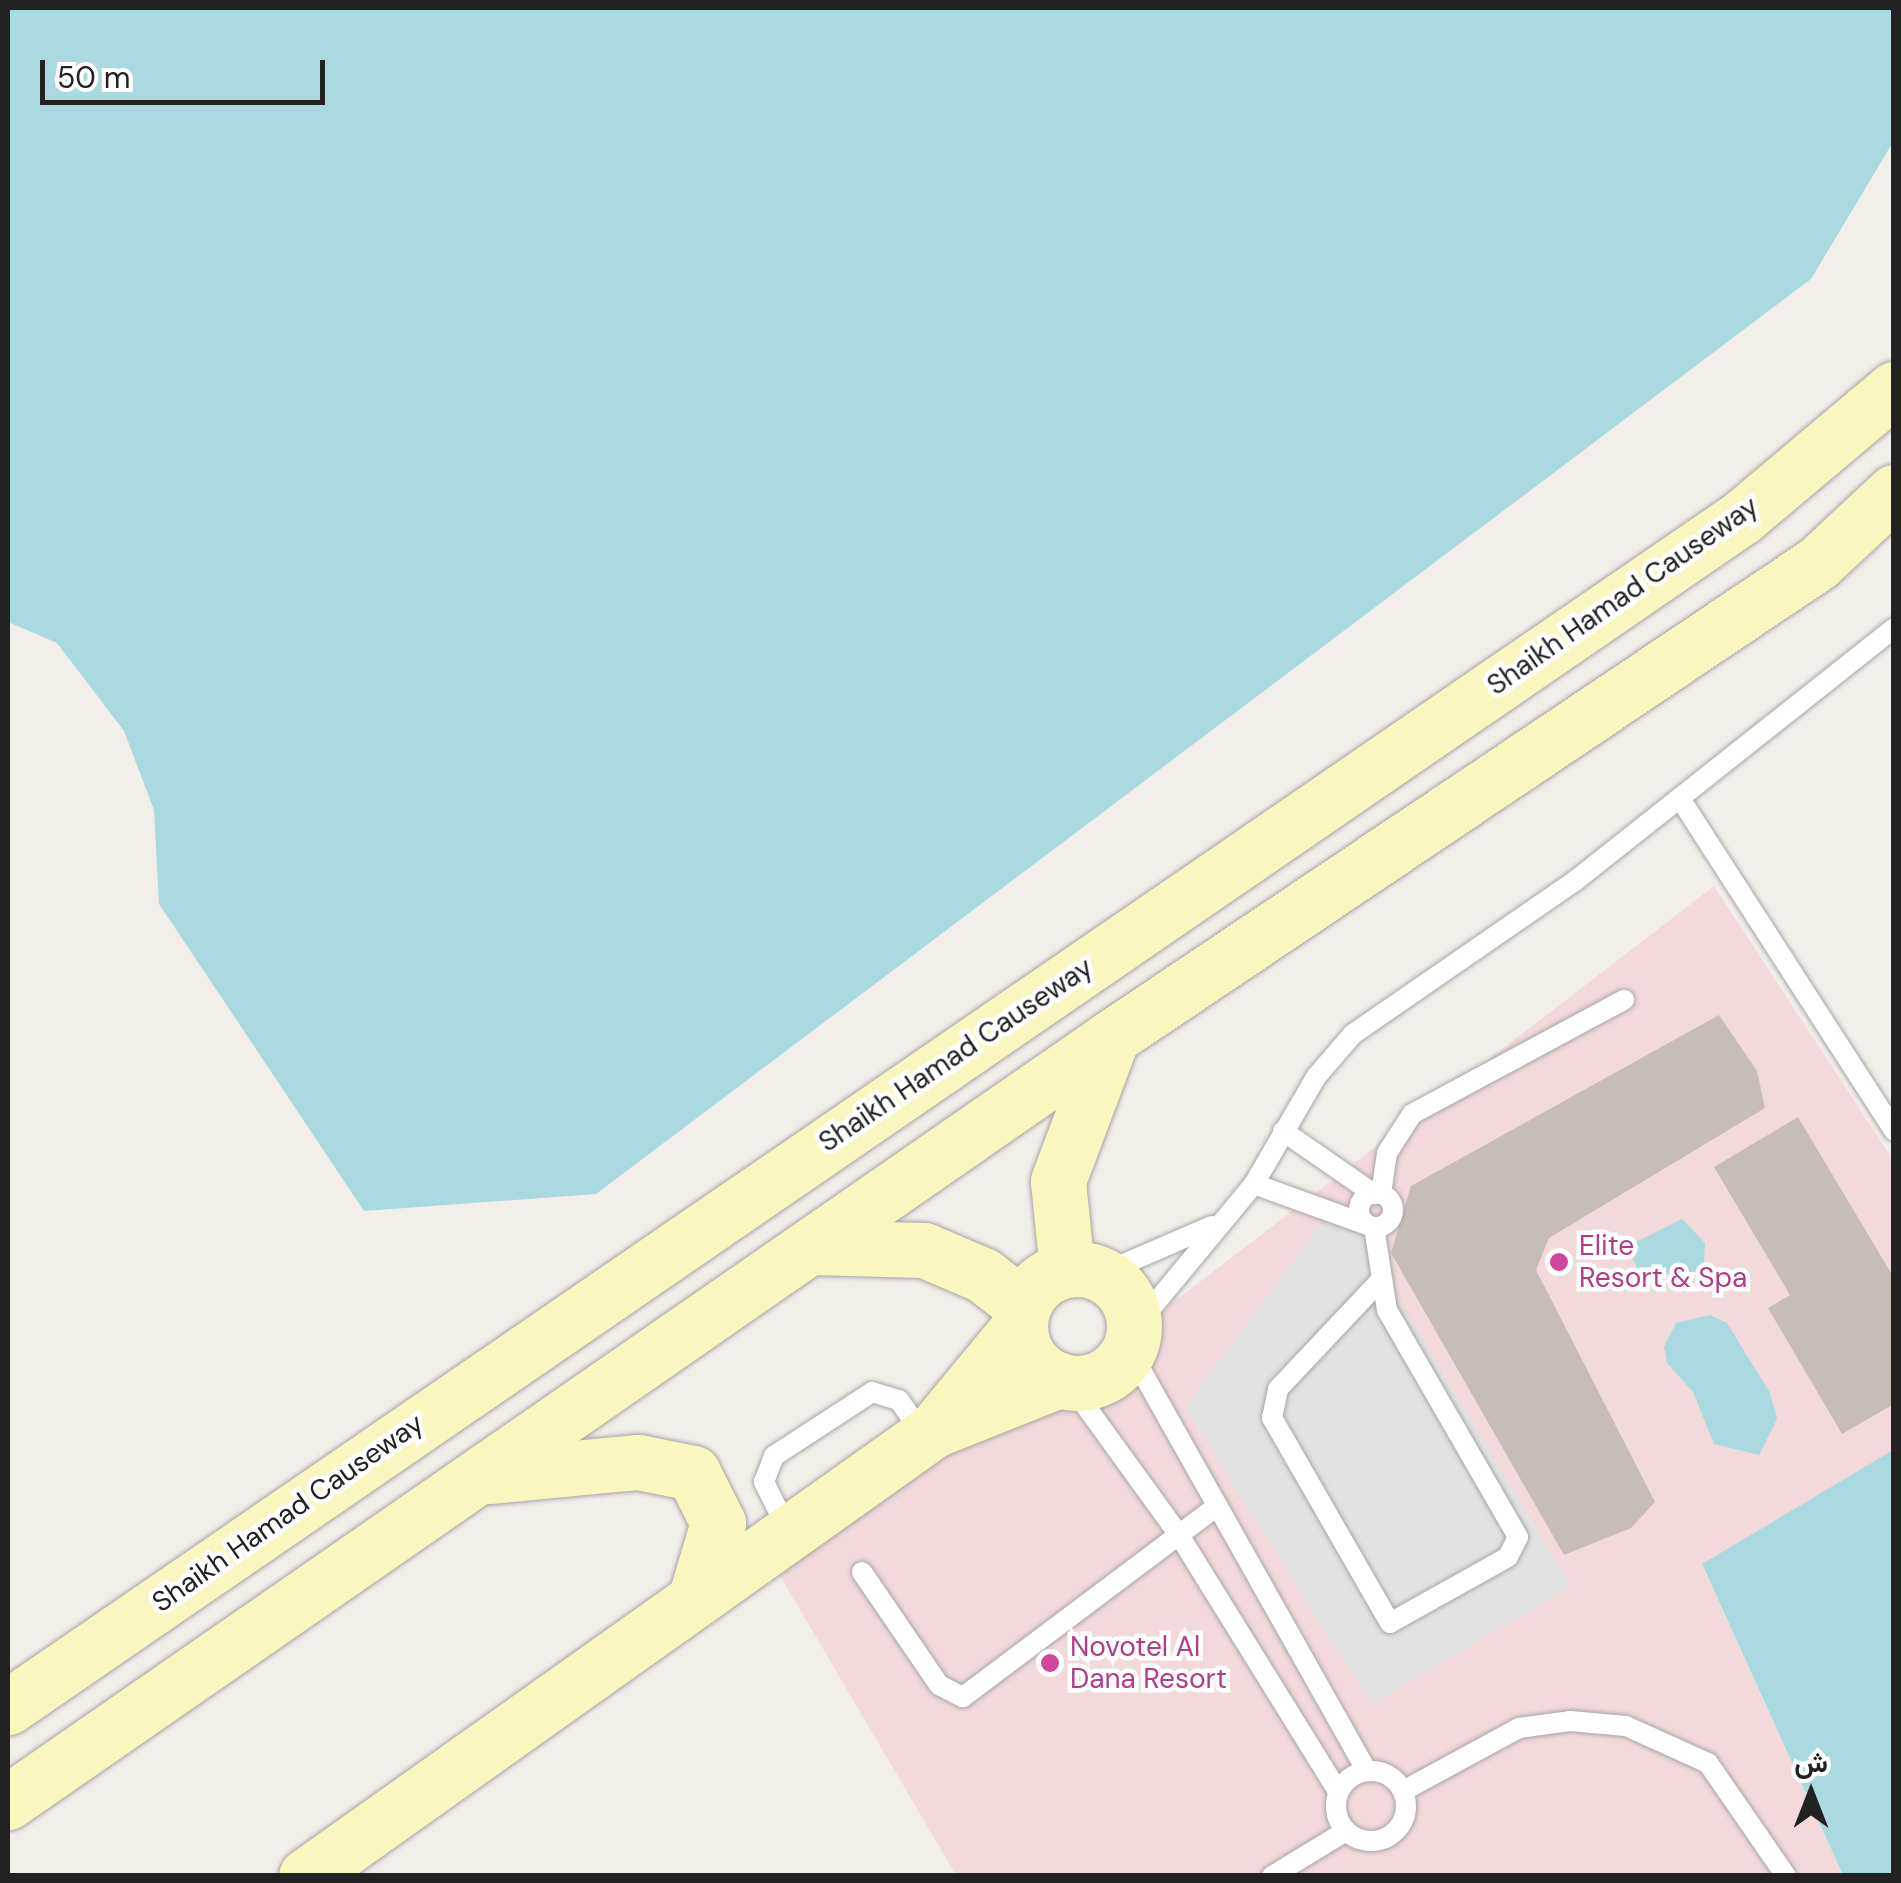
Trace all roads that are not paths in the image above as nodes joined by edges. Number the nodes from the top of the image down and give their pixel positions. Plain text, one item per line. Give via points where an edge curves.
1 (1894, 389) edge
2 (1894, 492) edge
3 (1894, 628) edge
4 (1681, 800) junction
5 (1624, 1000) dead end
6 (1112, 1037) junction
7 (1283, 1131) junction
8 (1894, 1131) edge
9 (1254, 1184) junction
10 (1378, 1194) junction
11 (1222, 1220) junction
12 (1371, 1226) junction
13 (810, 1246) junction
14 (1084, 1272) junction
15 (1378, 1283) junction
16 (1021, 1316) junction
17 (1132, 1339) junction
18 (1064, 1382) junction
19 (929, 1434) junction
20 (486, 1476) junction
21 (1217, 1506) junction
22 (1179, 1535) junction
23 (862, 1572) dead end
24 (697, 1592) junction
25 (8, 1707) edge
26 (1367, 1771) junction
27 (1403, 1790) junction
28 (1338, 1791) junction
29 (8, 1802) edge
30 (1346, 1831) junction
31 (306, 1876) edge
32 (1272, 1876) edge
33 (1786, 1876) edge

1 - 25 main road, Shaikh Hamad Causeway via 1742,517
2 - 6 main road via 1818,563
3 - 4 lane
4 - 7 lane via 1353,1034
4 - 8 lane
5 - 10 lane via 1412,1114 1387,1153
6 - 13 main road
6 - 14 main road via 1058,1181
7 - 9 lane
7 - 10 lane
9 - 11 lane
9 - 12 lane
10 - 12 lane via 1392,1217
11 - 14 lane
11 - 17 lane
12 - 15 lane
13 - 16 main road via 924,1250 983,1275
13 - 20 main road
14 - 16 main road via 1048,1277
14 - 17 main road via 1126,1296
15 - 15 lane via 1278,1389 1272,1418 1390,1623 1508,1557 1518,1537
16 - 18 main road via 1030,1360
16 - 19 main road
17 - 18 main road via 1099,1379
17 - 21 lane
18 - 19 main road
18 - 22 lane
19 - 24 main road
20 - 24 main road via 638,1462 693,1473 718,1523
20 - 29 main road
21 - 22 lane
21 - 26 lane
22 - 23 lane via 963,1696 940,1685
22 - 28 lane
24 - 31 main road
26 - 27 lane via 1388,1775
26 - 28 lane
27 - 30 lane via 1396,1830 1372,1841
27 - 33 lane via 1519,1728 1570,1720 1626,1726 1708,1764
28 - 30 lane via 1336,1812
30 - 32 lane

